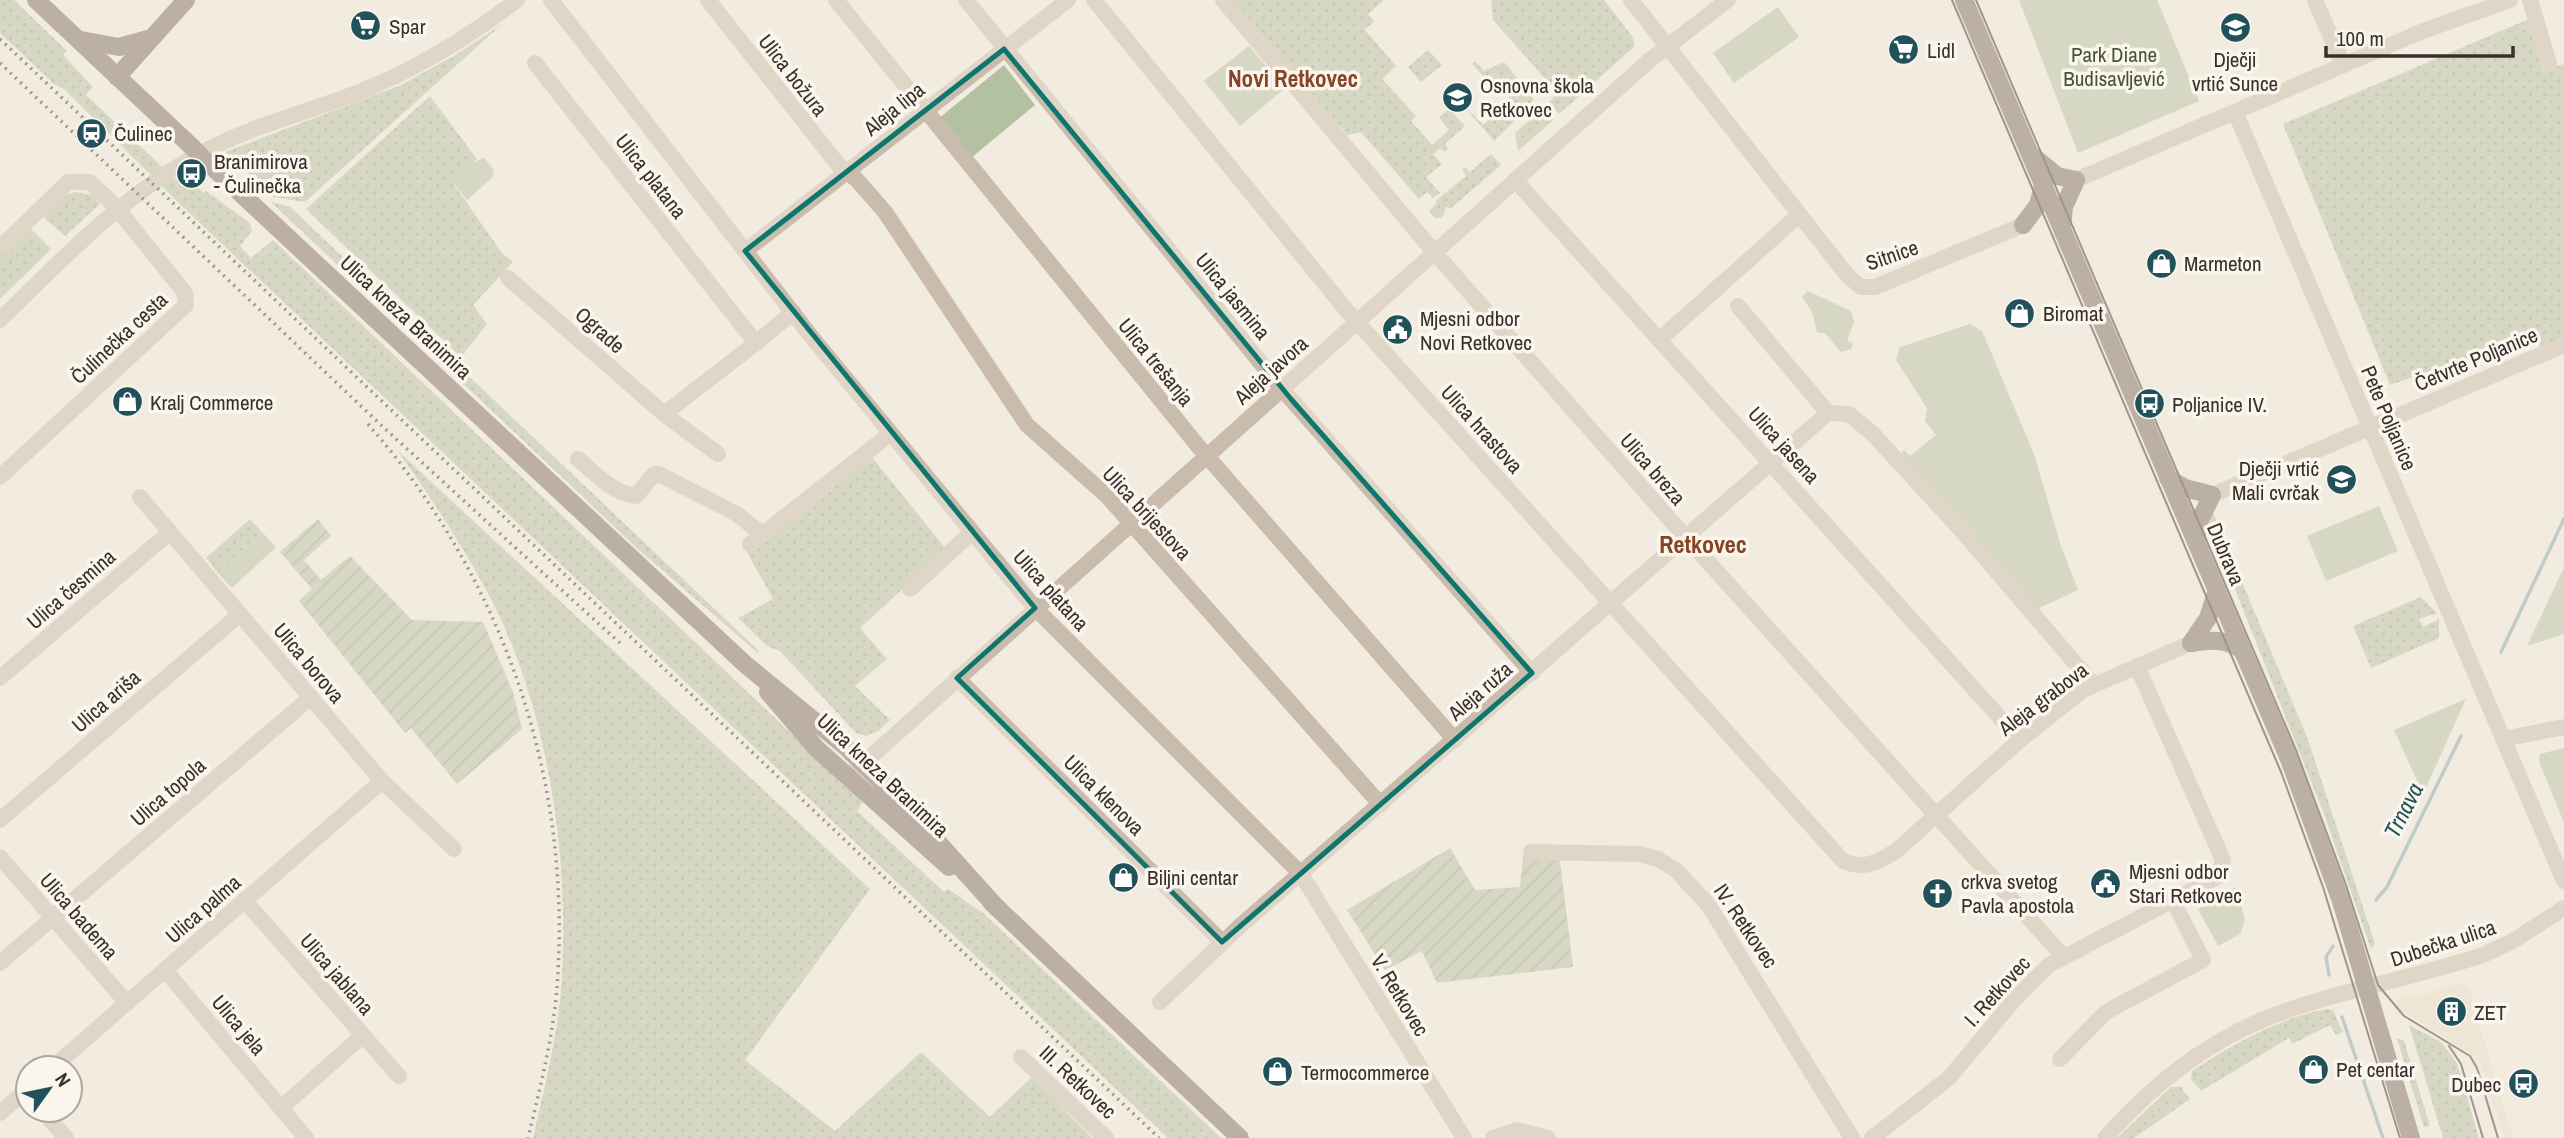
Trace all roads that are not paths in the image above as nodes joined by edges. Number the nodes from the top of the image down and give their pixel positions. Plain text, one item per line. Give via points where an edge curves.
1 (36, 0) edge
2 (187, 0) edge
3 (517, 0) edge
4 (551, 0) edge
5 (708, 0) edge
6 (836, 0) edge
7 (967, 0) edge
8 (1068, 0) edge
9 (1094, 0) edge
10 (1223, 0) edge
11 (1631, 0) edge
12 (1728, 0) edge
13 (1964, 0) edge
14 (2315, 0) edge
15 (2510, 0) edge
16 (2530, 0) edge
17 (155, 35) junction
18 (77, 39) junction
19 (1666, 46) junction
20 (1004, 49) junction
21 (535, 63) dead end
22 (2549, 63) dead end
23 (2343, 65) junction
24 (117, 77) junction
25 (924, 111) junction
26 (2236, 114) junction
27 (2026, 146) junction
28 (848, 173) junction
29 (1515, 180) junction
30 (2076, 180) junction
31 (2043, 186) junction
32 (1799, 215) junction
33 (2023, 225) junction
34 (2063, 231) junction
35 (0, 248) edge
36 (745, 251) junction
37 (1434, 251) junction
38 (508, 278) dead end
39 (1738, 306) dead end
40 (793, 312) junction
41 (0, 320) edge
42 (1357, 321) junction
43 (1660, 339) junction
44 (756, 343) junction
45 (2564, 345) edge
46 (1282, 389) junction
47 (1828, 413) junction
48 (664, 414) junction
49 (2369, 428) junction
50 (890, 434) junction
51 (718, 454) dead end
52 (1207, 456) junction
53 (578, 459) dead end
54 (1772, 464) junction
55 (0, 477) edge
56 (2168, 478) junction
57 (2212, 495) junction
58 (140, 497) dead end
59 (1131, 524) junction
60 (170, 532) junction
61 (972, 532) junction
62 (1686, 538) junction
63 (2196, 542) junction
64 (910, 589) dead end
65 (2217, 590) junction
66 (1611, 604) junction
67 (1035, 608) junction
68 (240, 614) junction
69 (2191, 643) junction
70 (2243, 651) junction
71 (746, 665) junction
72 (2137, 666) junction
73 (1532, 673) junction
74 (0, 678) edge
75 (957, 678) junction
76 (2093, 684) junction
77 (311, 697) junction
78 (2564, 727) edge
79 (2503, 739) junction
80 (1455, 740) junction
81 (2020, 740) junction
82 (863, 763) junction
83 (847, 778) junction
84 (382, 781) junction
85 (1381, 805) junction
86 (1936, 814) junction
87 (0, 820) edge
88 (454, 849) dead end
89 (1531, 852) dead end
90 (0, 857) edge
91 (1859, 867) joint
92 (1301, 874) junction
93 (2564, 881) edge
94 (2172, 899) junction
95 (244, 900) junction
96 (2564, 908) edge
97 (999, 909) junction
98 (52, 919) junction
99 (1222, 942) junction
100 (2063, 956) junction
101 (0, 963) edge
102 (165, 970) junction
103 (2368, 988) junction
104 (1160, 1002) dead end
105 (127, 1003) junction
106 (363, 1035) junction
107 (68, 1054) edge
108 (1021, 1058) dead end
109 (2060, 1059) dead end
110 (399, 1076) dead end
111 (0, 1090) edge
112 (6, 1108) edge
113 (281, 1108) junction
114 (54, 1124) edge
115 (66, 1138) edge
116 (306, 1138) edge
117 (1106, 1138) edge
118 (1240, 1138) edge
119 (1464, 1138) edge
120 (1493, 1138) edge
121 (1548, 1138) edge
122 (1852, 1138) edge
123 (1872, 1138) edge
124 (2105, 1138) edge
125 (2411, 1138) edge

1 - 18 main road, Ulica kneza Branimira
2 - 17 main road
3 - 41 street via 399,75 227,140 169,171 84,237
4 - 36 street, Ulica platana
5 - 28 street, Ulica božura
6 - 25 street, Ulica trešanja
7 - 20 street, Ulica jasmina
8 - 20 street, Aleja lipa
9 - 42 street, Ulica hrastova
10 - 37 street, Ulica breza
11 - 19 street, Sitnice
12 - 19 street, Aleja javora
13 - 27 main road, Dubrava
14 - 23 street
15 - 23 street
16 - 22 street
17 - 18 main road via 129,46
17 - 24 main road
18 - 24 main road, Ulica kneza Branimira
19 - 29 street, Aleja javora
19 - 32 street, Sitnice
20 - 25 street, Aleja lipa
20 - 46 street, Ulica jasmina
21 - 44 street, Ulica platana
23 - 26 street
24 - 71 main road, Ulica kneza Branimira, bridge
25 - 28 street, Aleja lipa
25 - 52 street, Ulica trešanja
26 - 30 street
26 - 49 street, Pete Poljanice
27 - 30 main road via 2049,171
27 - 31 main road, Dubrava
28 - 36 street, Aleja lipa
28 - 59 street, Ulica brijestova via 885,212 1027,425
29 - 37 street, Aleja javora
29 - 43 street, Ulica jasena
30 - 34 main road via 2064,206
31 - 33 main road via 2038,205
31 - 34 main road, Dubrava
32 - 33 street, Sitnice via 1861,287 1875,287
32 - 43 street
33 - 34 main road
34 - 56 main road, Dubrava
35 - 55 street, Čulinečka cesta, bridge via 68,182 90,182 185,293 186,305
36 - 40 street, Ulica platana
37 - 42 street, Aleja javora
37 - 62 street, Ulica breza
38 - 48 street, Ograde
39 - 47 street
40 - 44 street
40 - 50 street, Ulica platana
42 - 46 street, Aleja javora
42 - 66 street, Ulica hrastova
43 - 54 street, Ulica jasena
44 - 48 street
45 - 49 street, Četvrte Poljanice
46 - 52 street, Aleja javora
46 - 73 street, Ulica jasmina
47 - 54 street, Aleja ruža
47 - 76 street via 1849,414 1872,433
48 - 51 street, Ograde
49 - 57 street, Četvrte Poljanice
49 - 79 street, Pete Poljanice
50 - 53 street via 756,539 737,514 659,474 636,496 628,495 616,491
50 - 61 street, Ulica platana
52 - 59 street, Aleja javora
52 - 80 street, Ulica trešanja
54 - 62 street, Aleja ruža
54 - 81 street, Ulica jasena
56 - 57 main road
56 - 63 main road, Dubrava
57 - 63 main road via 2199,522
58 - 60 street, Ulica borova
59 - 67 street, Aleja javora
59 - 85 street, Ulica brijestova
60 - 68 street, Ulica borova
60 - 74 street, Ulica česmina
61 - 64 street
61 - 67 street, Ulica platana
62 - 66 street, Aleja ruža
62 - 86 street, Ulica breza
63 - 65 main road, Dubrava
65 - 69 main road via 2208,618
65 - 70 main road, Dubrava
66 - 73 street, Aleja ruža
66 - 91 street, Ulica hrastova via 1825,844 1843,861
67 - 75 street, Aleja javora
67 - 92 street, Ulica platana
68 - 77 street, Ulica borova
68 - 87 street, Ulica ariša
69 - 70 main road via 2217,640
69 - 72 street, Aleja grabova
70 - 103 main road, Dubrava via 2317,832
71 - 82 main road, Ulica kneza Branimira
71 - 83 main road, Ulica kneza Branimira
72 - 76 street, Aleja grabova
72 - 94 street, I. Retkovec via 2223,860 2219,876
73 - 80 street, Aleja ruža
75 - 82 street, Aleja javora
75 - 99 street, Ulica klenova
76 - 81 street, Aleja grabova
77 - 84 street, Ulica borova
77 - 98 street, Ulica topola
78 - 79 street
79 - 93 street, Pete Poljanice
80 - 85 street, Aleja ruža
81 - 86 street, Aleja grabova
82 - 83 street, Aleja javora
82 - 97 main road, Ulica kneza Branimira
83 - 97 main road, Ulica kneza Branimira
84 - 88 street, Ulica borova
84 - 95 street, Ulica palma
85 - 92 street, Aleja ruža
86 - 91 street, Aleja grabova via 1896,851 1874,865
86 - 100 street, Ulica breza
89 - 122 street, IV. Retkovec via 1640,854 1676,870 1709,906
90 - 98 street, Ulica badema
92 - 99 street, Aleja ruža
92 - 119 street, V. Retkovec
94 - 100 street, I. Retkovec
94 - 109 street via 2203,960 2106,1013
95 - 102 street, Ulica palma
95 - 106 street, Ulica jablana
96 - 103 street, Dubečka ulica via 2497,949
97 - 118 main road, Ulica kneza Branimira
98 - 101 street, Ulica topola
98 - 105 street, Ulica badema
99 - 104 street, Aleja ruža
100 - 123 street, I. Retkovec via 2014,1000 1949,1078
102 - 105 street, Ulica palma
102 - 113 street, Ulica jela
103 - 124 street, Dubečka ulica via 2293,1009 2229,1036 2158,1084
103 - 125 main road, Dubrava
105 - 107 street, Ulica palma
106 - 110 street, Ulica jablana
106 - 113 street
108 - 117 street, III. Retkovec
111 - 112 street
113 - 116 street, Ulica jela
114 - 115 street
120 - 121 street via 1517,1130

